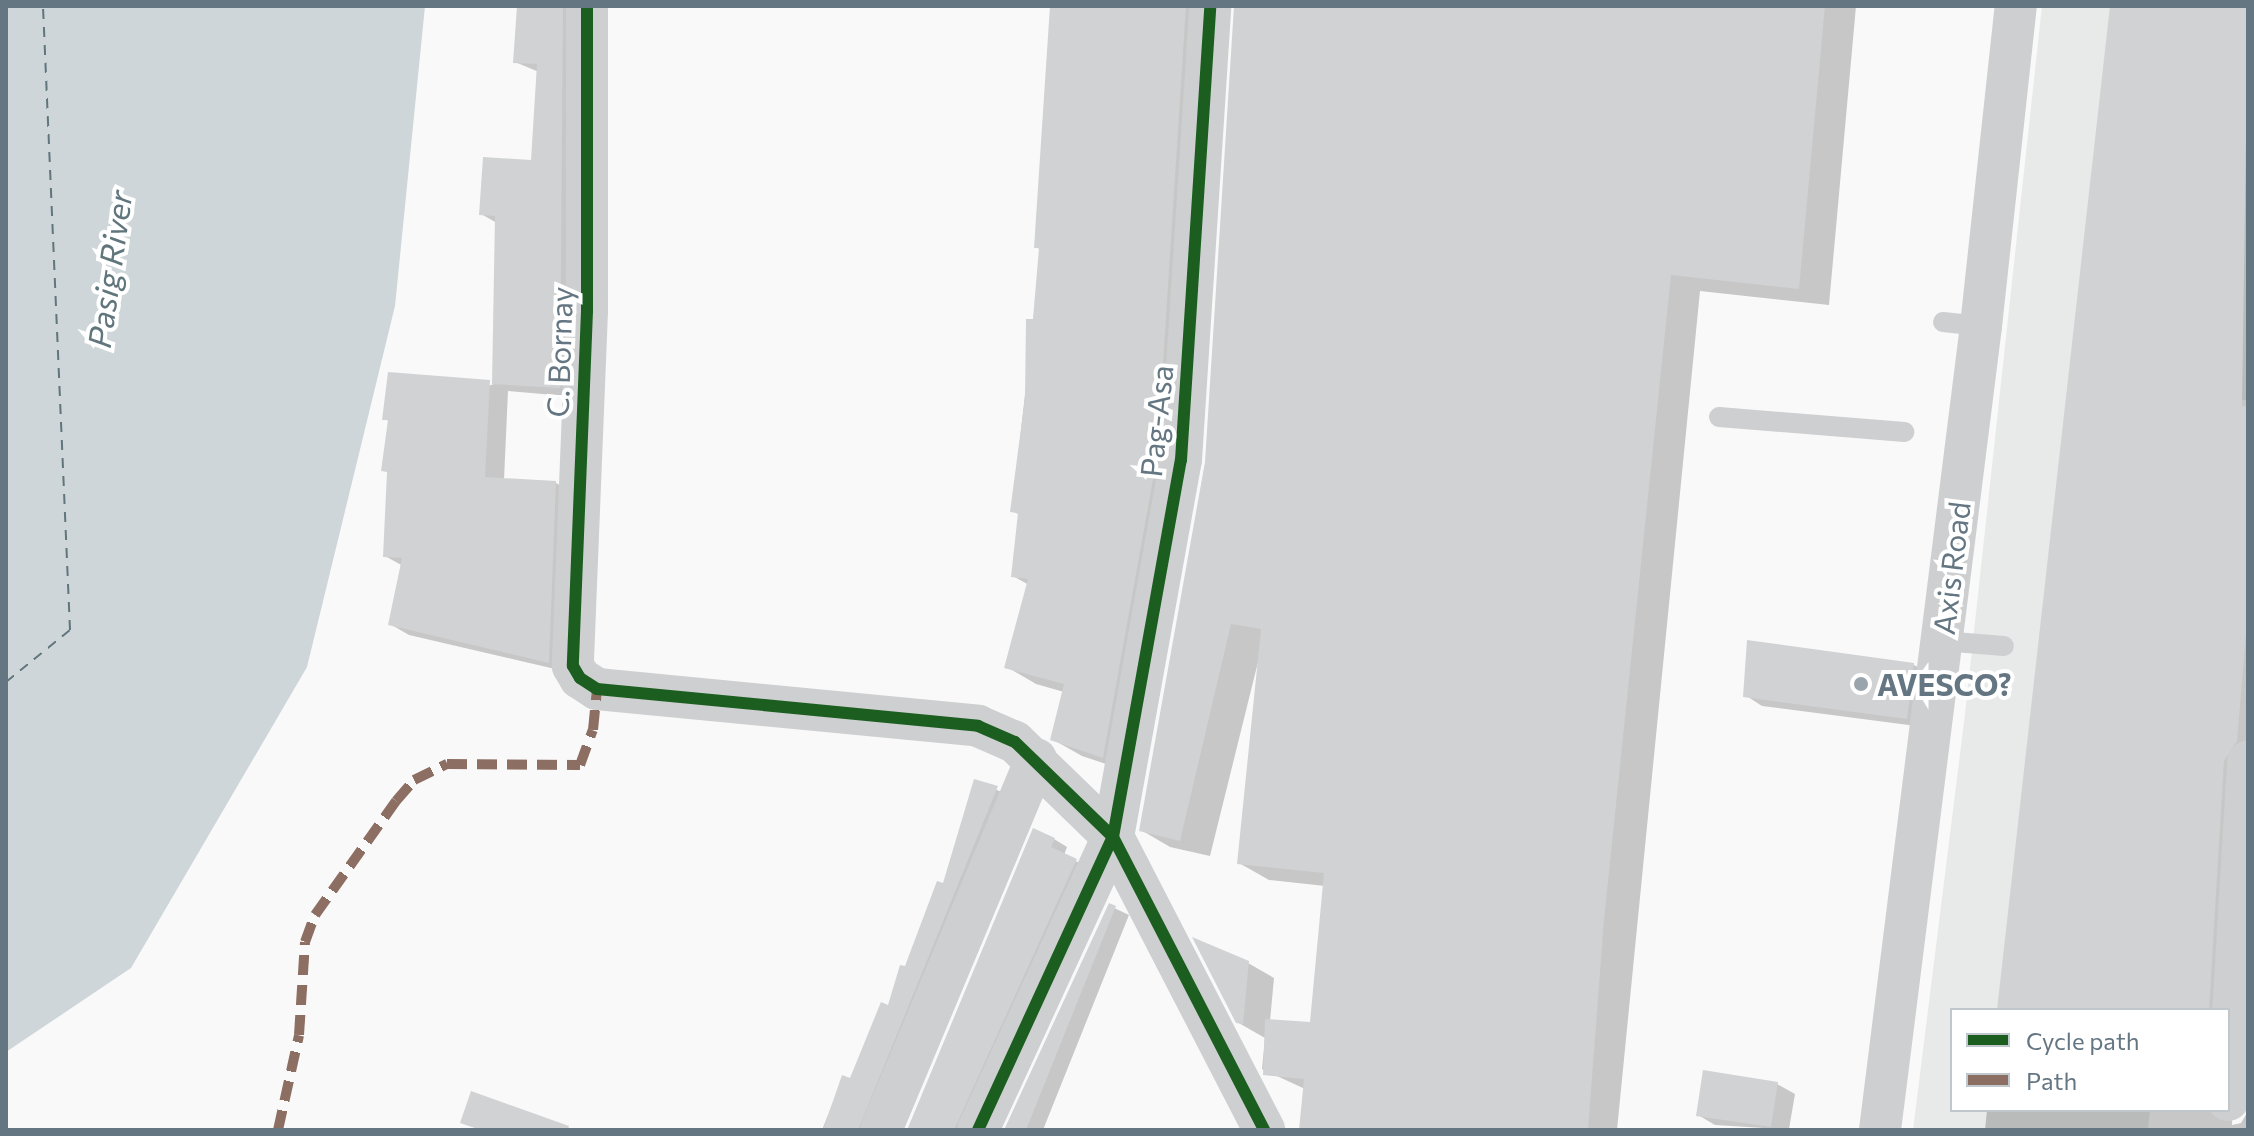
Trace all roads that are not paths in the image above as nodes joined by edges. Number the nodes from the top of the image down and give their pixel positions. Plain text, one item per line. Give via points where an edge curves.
1 (587, 6) edge
2 (1210, 6) edge
3 (2016, 6) edge
4 (1719, 417) dead end
5 (1904, 432) dead end
6 (1942, 641) junction
7 (2004, 646) dead end
8 (1036, 759) junction
9 (2248, 762) edge
10 (1113, 837) junction
11 (2230, 1066) edge
12 (881, 1130) edge
13 (978, 1130) edge
14 (1264, 1130) edge
15 (1880, 1130) edge

1 - 8 street, C. Bornay via 587,311 573,666 597,689 978,726
2 - 10 street, Pag-Asa via 1181,460
3 - 6 street, Axis Road via 1962,324
4 - 5 lane
6 - 7 lane
6 - 15 street, Axis Road
8 - 10 street
8 - 12 street
9 - 11 street
10 - 13 street, Pag-Asa
10 - 14 street

